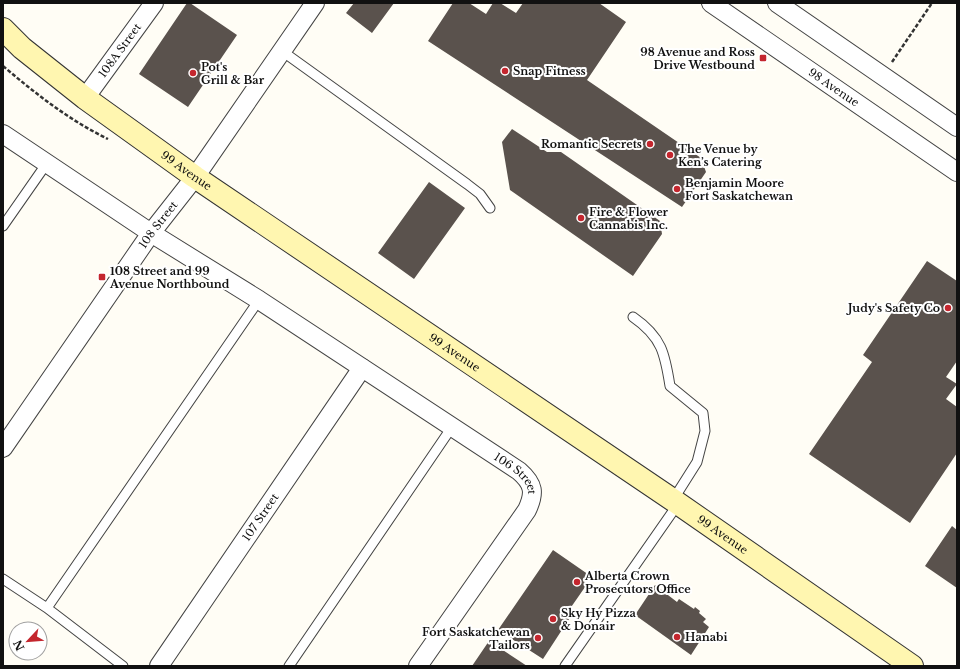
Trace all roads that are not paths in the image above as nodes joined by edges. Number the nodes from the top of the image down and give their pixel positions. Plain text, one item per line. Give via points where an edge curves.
1 (154, 3) edge
2 (315, 3) edge
3 (711, 3) edge
4 (782, 4) edge
5 (3, 29) edge
6 (282, 51) junction
7 (84, 98) junction
8 (957, 127) edge
9 (3, 134) edge
10 (47, 163) junction
11 (956, 169) edge
12 (195, 177) junction
13 (490, 208) dead end
14 (3, 226) edge
15 (151, 233) junction
16 (259, 300) junction
17 (633, 317) dead end
18 (362, 368) junction
19 (452, 427) junction
20 (3, 448) edge
21 (676, 502) junction
22 (3, 579) edge
23 (47, 608) junction
24 (123, 666) edge
25 (159, 666) edge
26 (289, 666) edge
27 (418, 666) edge
28 (565, 666) edge
29 (912, 666) edge

1 - 7 street, 108A Street
2 - 6 street, 108 Street
3 - 11 street, 98 Avenue
4 - 8 street
5 - 7 main road, 99 Avenue via 22,48
6 - 12 street, 108 Street
6 - 13 lane via 480,194
7 - 12 main road, 99 Avenue
9 - 10 street, 106 Street
10 - 14 lane
10 - 15 street, 106 Street
12 - 15 street, 108 Street
12 - 21 main road, 99 Avenue
15 - 16 street, 106 Street
15 - 20 street, 108 Street
16 - 18 street, 106 Street
16 - 23 lane
17 - 21 lane via 646,326 658,340 665,356 670,386 703,413 706,431 697,462
18 - 19 street, 106 Street
18 - 25 street, 107 Street
19 - 26 lane
19 - 27 street, 106 Street via 525,476 532,490 532,499 527,510
21 - 28 lane
21 - 29 main road, 99 Avenue
22 - 23 lane
23 - 24 lane

